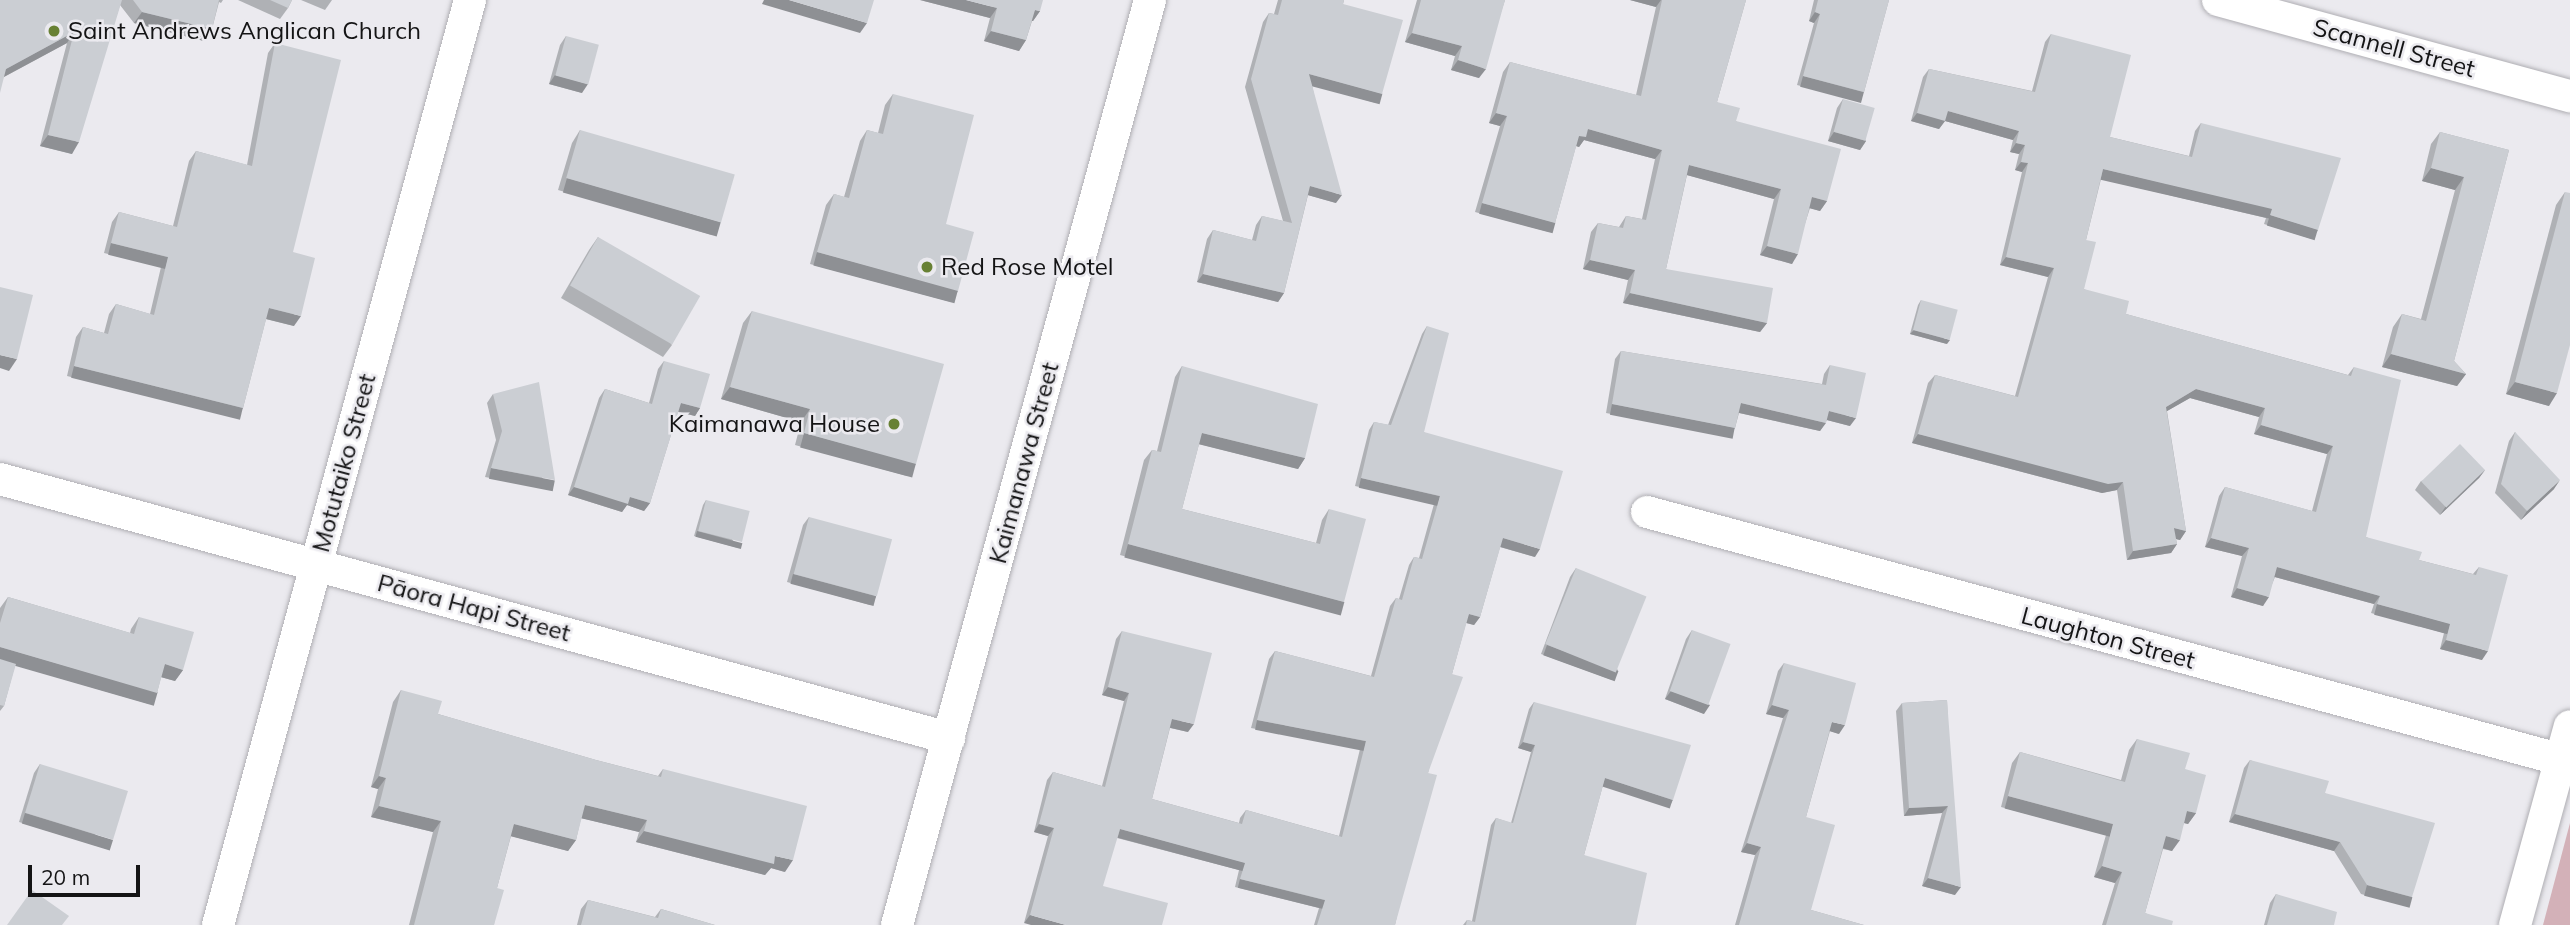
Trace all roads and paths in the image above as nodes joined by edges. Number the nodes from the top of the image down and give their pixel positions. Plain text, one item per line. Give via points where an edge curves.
1 (470, 0) edge
2 (1150, 0) edge
3 (2218, 0) edge
4 (2570, 96) edge
5 (0, 480) edge
6 (1647, 512) dead end
7 (316, 565) junction
8 (2570, 726) edge
9 (949, 738) junction
10 (2565, 761) edge
11 (218, 925) edge
12 (897, 925) edge
13 (2515, 925) edge

1 - 7 street, Motutaiko Street
2 - 9 street, Kaimanawa Street
3 - 4 street, Scannell Street
5 - 7 street, Pāora Hapi Street
6 - 10 street, Laughton Street
7 - 9 street, Pāora Hapi Street
7 - 11 street, Motutaiko Street
8 - 10 street
9 - 12 street, Kaimanawa Street
10 - 13 street

